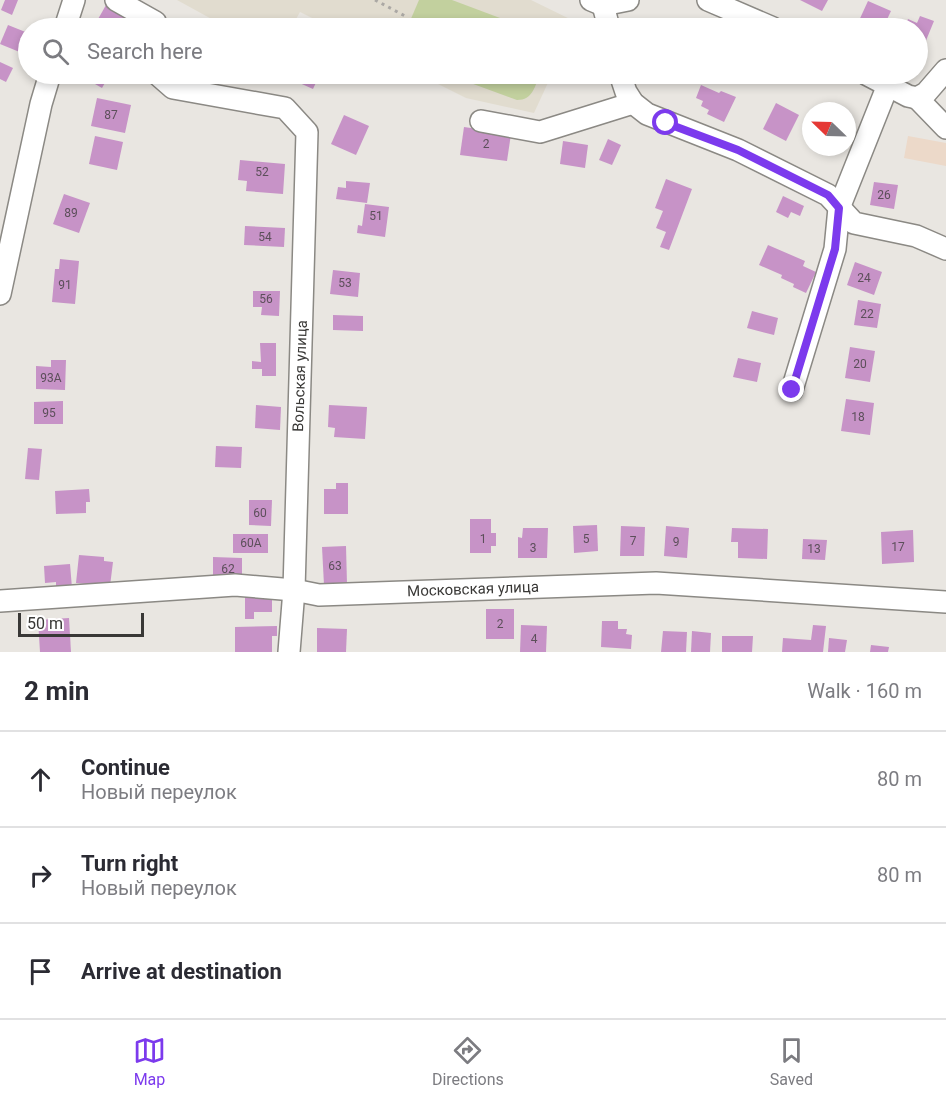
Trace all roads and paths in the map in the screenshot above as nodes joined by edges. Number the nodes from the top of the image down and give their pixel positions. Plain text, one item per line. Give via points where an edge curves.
1 (74, 0) edge
2 (116, 0) edge
3 (375, 0) edge
4 (628, 0) edge
5 (708, 0) edge
6 (597, 2) edge
7 (406, 17) dead end
8 (68, 18) edge
9 (148, 18) edge
10 (604, 18) edge
11 (750, 18) edge
12 (946, 70) edge
13 (47, 84) edge
14 (168, 84) edge
15 (623, 84) edge
16 (888, 85) joint
17 (917, 98) junction
18 (633, 103) junction
19 (481, 121) dead end
20 (946, 128) edge
21 (839, 208) junction
22 (946, 249) edge
23 (0, 294) edge
24 (792, 390) dead end
25 (294, 590) junction
26 (0, 601) edge
27 (946, 602) edge
28 (289, 652) edge

1 - 8 street
2 - 9 street
3 - 7 path
4 - 6 street
5 - 11 street
6 - 10 street
12 - 17 street
13 - 23 street
14 - 25 street, Вольская улица via 285,108 307,132
15 - 18 street
16 - 17 street
16 - 21 street
17 - 20 street
18 - 19 street via 540,132
18 - 21 street via 647,114 738,150 828,195
21 - 22 street via 854,223 916,236
21 - 24 street via 835,249
25 - 26 street, Московская улица via 235,585
25 - 27 street, Московская улица via 319,595 656,583
25 - 28 street, Вольская улица

